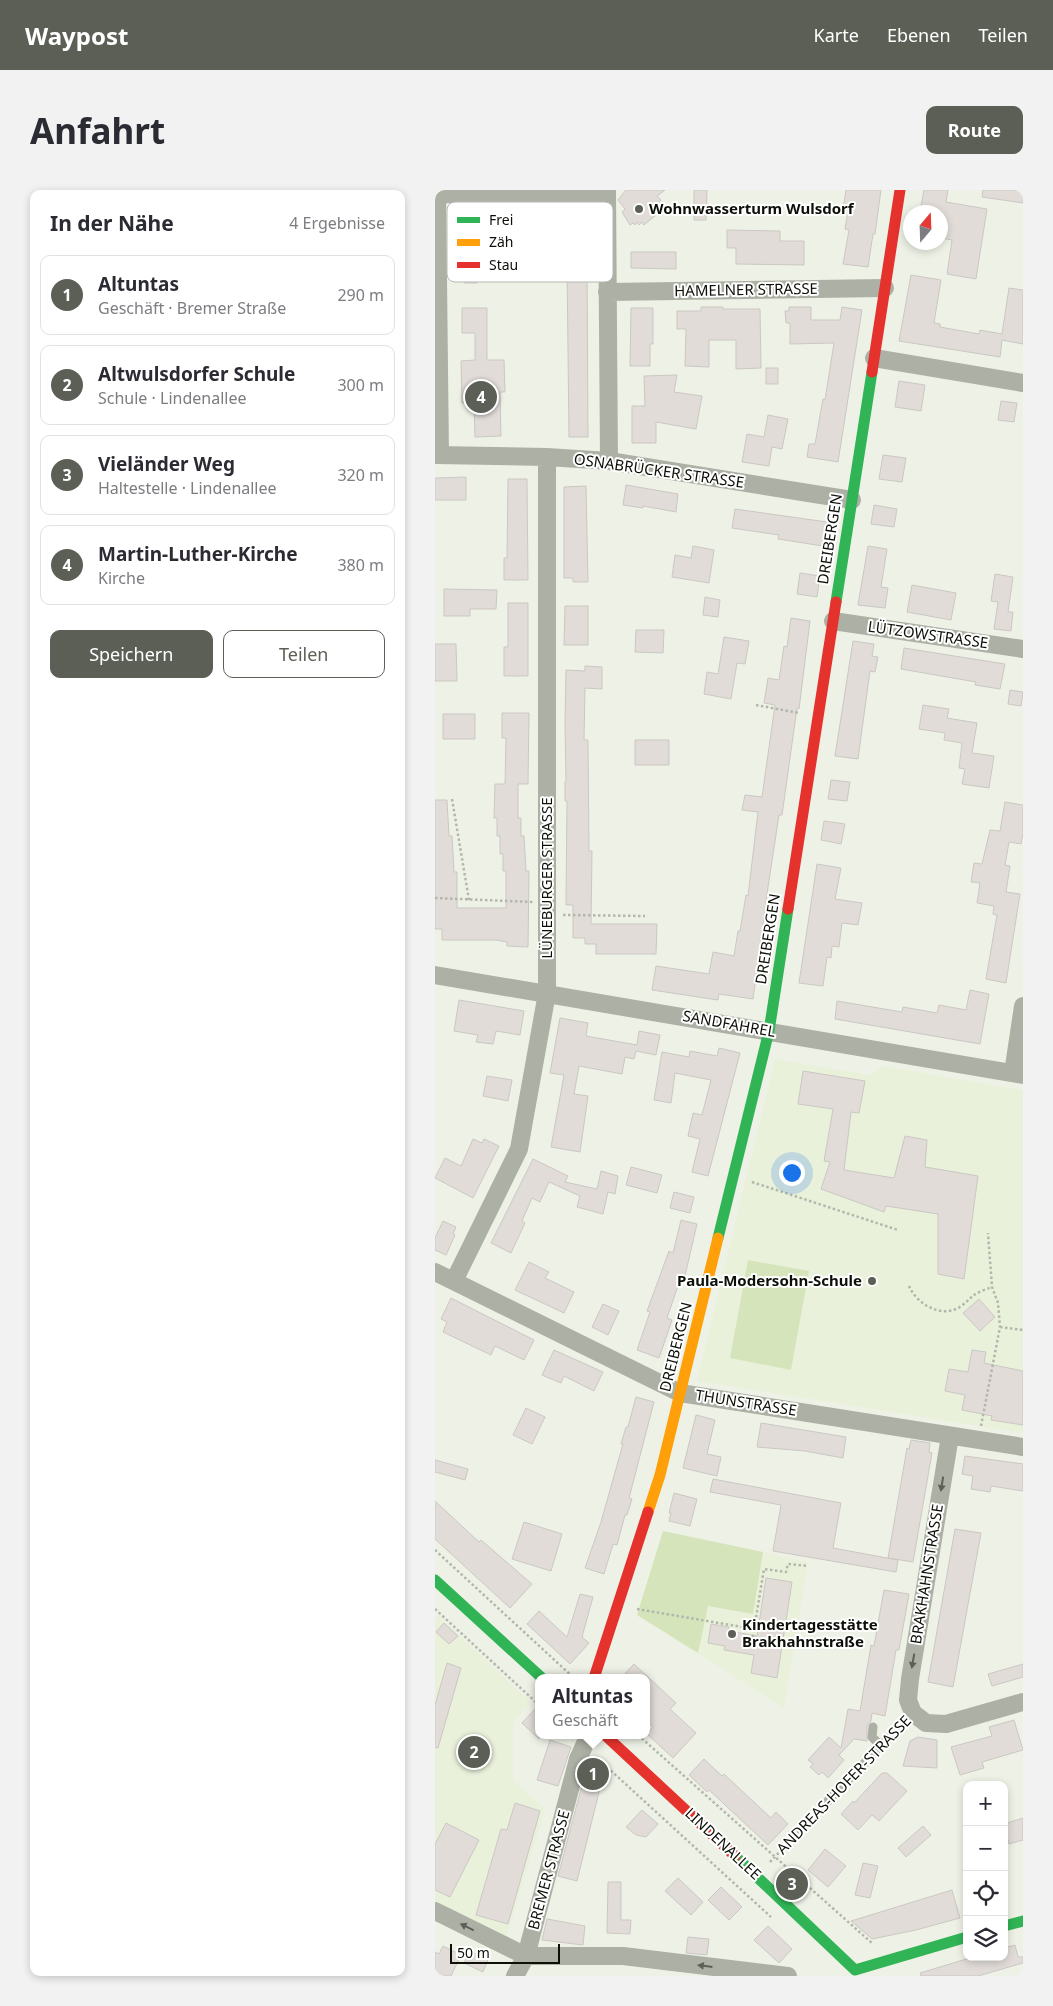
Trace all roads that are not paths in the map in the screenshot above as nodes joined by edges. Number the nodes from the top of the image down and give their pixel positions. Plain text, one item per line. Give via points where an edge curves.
1 (900, 190) edge
2 (607, 192) edge
3 (436, 193) edge
4 (607, 282) edge
5 (885, 288) junction
6 (607, 292) junction
7 (874, 358) junction
8 (1023, 383) edge
9 (438, 455) edge
10 (547, 457) junction
11 (609, 461) junction
12 (852, 500) junction
13 (833, 621) junction
14 (1023, 649) edge
15 (435, 974) edge
16 (547, 993) junction
17 (1023, 1006) edge
18 (769, 1031) junction
19 (1018, 1074) edge
20 (435, 1272) edge
21 (454, 1281) junction
22 (680, 1393) junction
23 (950, 1436) junction
24 (1023, 1447) edge
25 (435, 1580) edge
26 (538, 1674) edge
27 (595, 1674) edge
28 (1023, 1702) edge
29 (913, 1713) junction
30 (873, 1728) dead end
31 (609, 1739) edge
32 (587, 1741) edge
33 (881, 1746) junction
34 (822, 1807) road end
35 (435, 1911) edge
36 (1023, 1921) edge
37 (1008, 1925) edge
38 (963, 1938) edge
39 (526, 1956) junction
40 (853, 1974) edge
41 (515, 1976) edge
42 (788, 1976) edge

1 - 5 street, DREIBERGEN
2 - 3 street
3 - 9 street
4 - 6 street
5 - 6 street, HAMELNER STRASSE
5 - 7 street, DREIBERGEN
6 - 11 street
7 - 8 street
7 - 12 street, DREIBERGEN
9 - 10 street, OSNABRÜCKER STRASSE
10 - 11 street, OSNABRÜCKER STRASSE
10 - 16 street, LÜNEBURGER STRASSE
11 - 12 street, OSNABRÜCKER STRASSE
12 - 13 street, DREIBERGEN
13 - 14 street, LÜTZOWSTRASSE
13 - 18 street, DREIBERGEN
15 - 16 street, SANDFAHREL
16 - 18 street, SANDFAHREL
16 - 21 street, LÜNEBURGER STRASSE via 519,1149
17 - 19 street
18 - 19 street, SANDFAHREL
18 - 22 street, DREIBERGEN
20 - 21 street, THUNSTRASSE
21 - 22 street, THUNSTRASSE
22 - 23 street, THUNSTRASSE
22 - 27 street, DREIBERGEN via 660,1475
23 - 24 street, THUNSTRASSE
23 -> 29 street, BRAKHAHNSTRASSE via 910,1679 908,1700
25 - 26 street
28 - 29 street, ANDREAS-HOFER-STRASSE via 946,1724 926,1722
29 - 33 lane, ANDREAS-HOFER-STRASSE
30 - 33 lane via 872,1737
31 - 40 street, LINDENALLEE via 757,1876
32 - 39 street, BREMER STRASSE via 578,1759
33 - 34 lane, ANDREAS-HOFER-STRASSE
39 -> 35 street
36 - 37 street
38 - 40 street via 890,1959
39 - 41 street, BREMER STRASSE
42 -> 39 street via 623,1956

